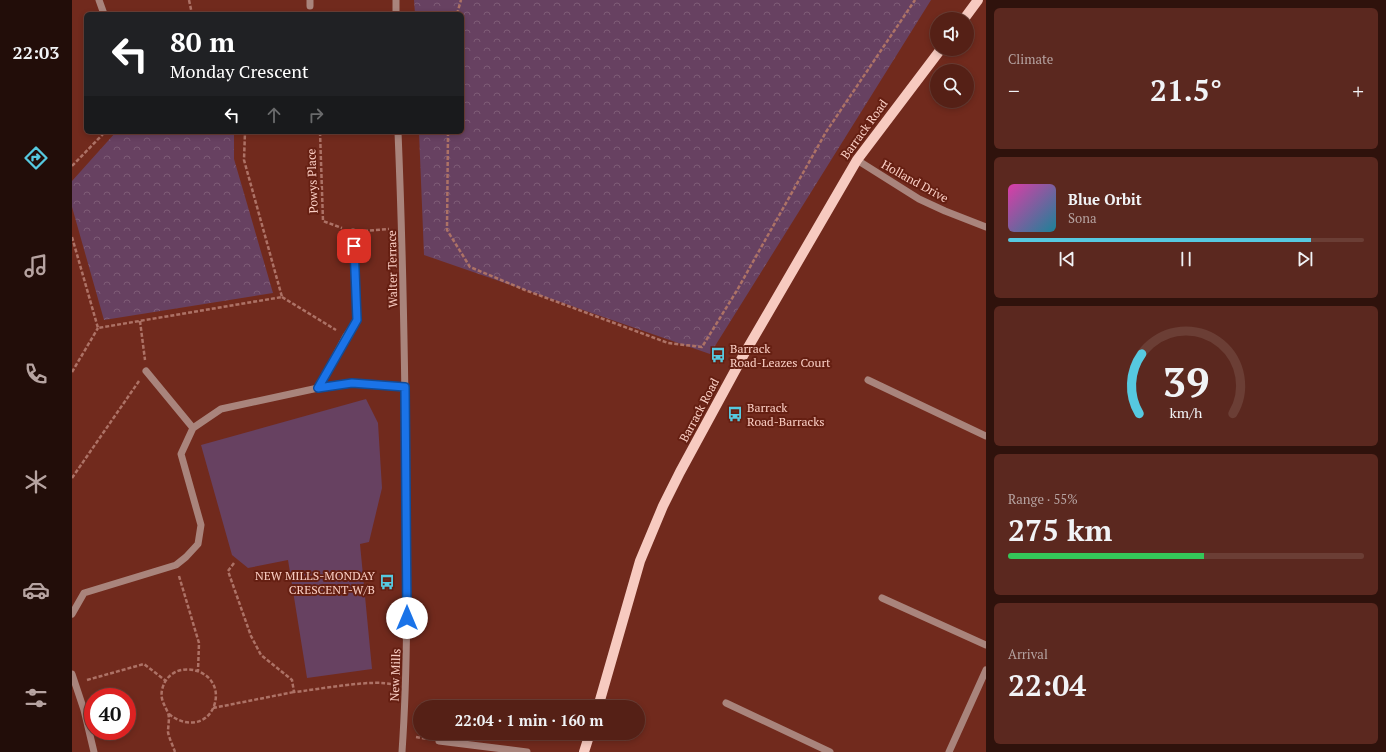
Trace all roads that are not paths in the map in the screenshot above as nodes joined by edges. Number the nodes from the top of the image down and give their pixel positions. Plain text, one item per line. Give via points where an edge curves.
1 (99, 0) edge
2 (396, 0) edge
3 (978, 0) edge
4 (103, 12) edge
5 (396, 12) edge
6 (969, 12) edge
7 (936, 56) edge
8 (398, 134) edge
9 (857, 160) junction
10 (986, 227) edge
11 (353, 232) road end
12 (146, 371) road end
13 (868, 380) dead end
14 (405, 387) junction
15 (318, 388) junction
16 (405, 406) joint
17 (193, 428) junction
18 (986, 436) edge
19 (882, 598) dead end
20 (72, 614) edge
21 (986, 645) edge
22 (986, 670) edge
23 (72, 674) edge
24 (600, 700) edge
25 (726, 703) dead end
26 (439, 740) dead end
27 (588, 740) edge
28 (94, 752) edge
29 (402, 752) edge
30 (527, 752) edge
31 (584, 752) edge
32 (830, 752) edge
33 (949, 752) edge

1 - 4 street
2 - 5 street
3 - 6 main road
7 - 9 main road, Barrack Road
8 - 14 street, Walter Terrace
9 - 10 street, Holland Drive via 919,199
9 - 24 main road, Barrack Road via 743,356 663,506 640,562
11 - 15 street via 357,320
12 - 17 street
13 - 18 street
14 - 15 street via 352,383
14 - 16 street, Walter Terrace
15 - 17 street via 221,409
16 - 29 street, New Mills via 407,605
17 - 20 street via 181,454 201,525 198,544 176,565 84,593
19 - 21 street
22 - 33 street
23 - 28 street
25 - 32 street
26 - 30 street
27 - 31 main road

